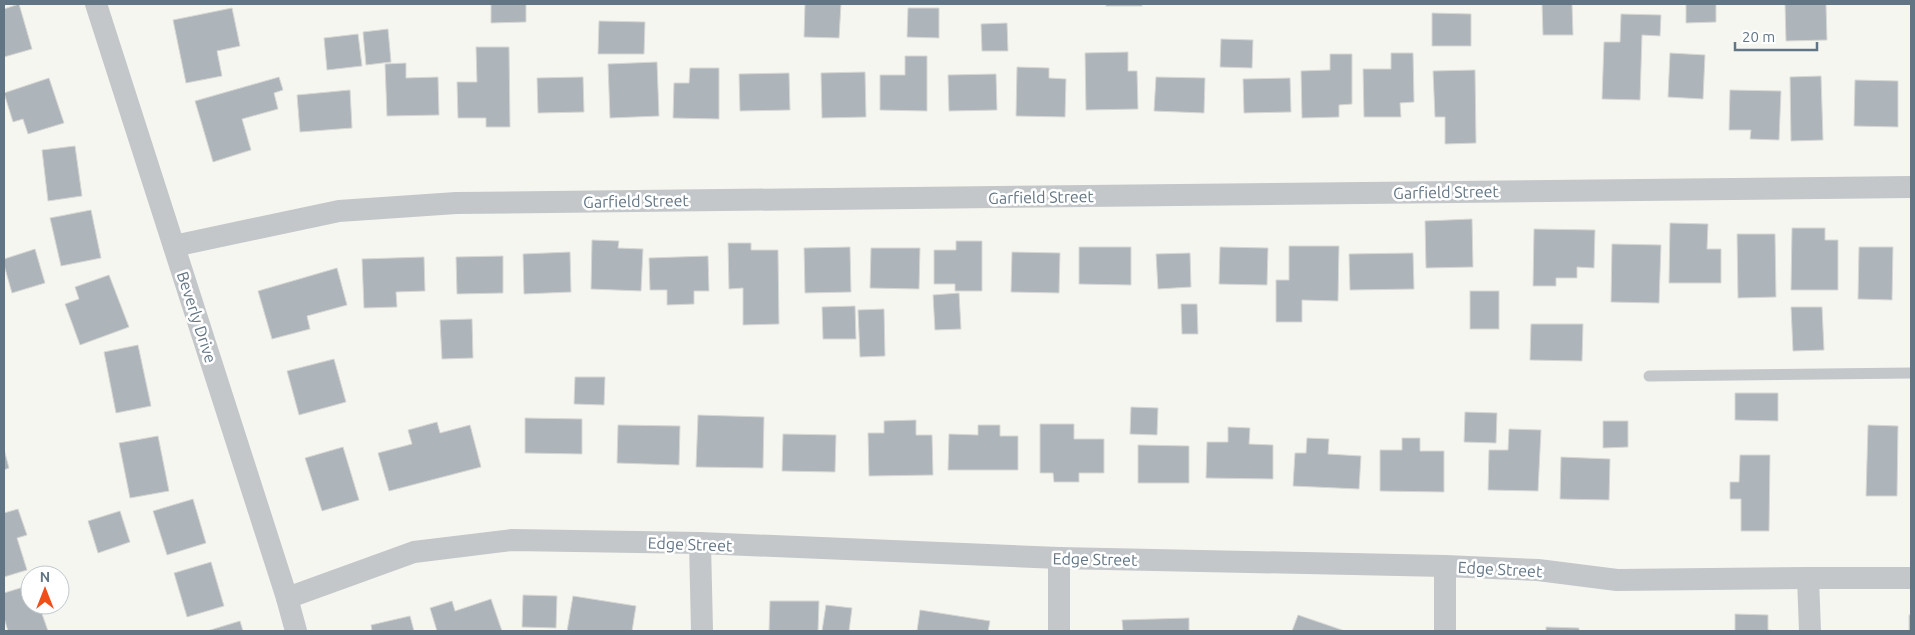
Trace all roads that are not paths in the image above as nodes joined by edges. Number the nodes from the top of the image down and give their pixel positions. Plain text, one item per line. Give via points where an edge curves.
1 (96, 4) edge
2 (1911, 187) edge
3 (174, 246) junction
4 (1911, 373) edge
5 (1649, 376) dead end
6 (700, 543) junction
7 (1059, 558) junction
8 (1445, 566) junction
9 (1808, 578) junction
10 (1911, 578) edge
11 (287, 598) junction
12 (296, 631) edge
13 (702, 631) edge
14 (1060, 631) edge
15 (1446, 631) edge
16 (1810, 631) edge

1 - 3 street, Beverly Drive
2 - 3 street, Garfield Street via 456,203 339,210
3 - 11 street, Beverly Drive
4 - 5 lane
6 - 7 street, Edge Street
6 - 11 street, Edge Street via 512,540 414,552
6 - 13 street
7 - 8 street, Edge Street
7 - 14 street
8 - 9 street, Edge Street via 1538,570 1617,580
8 - 15 street
9 - 10 street, Edge Street
9 - 16 street
11 - 12 street, Beverly Drive

